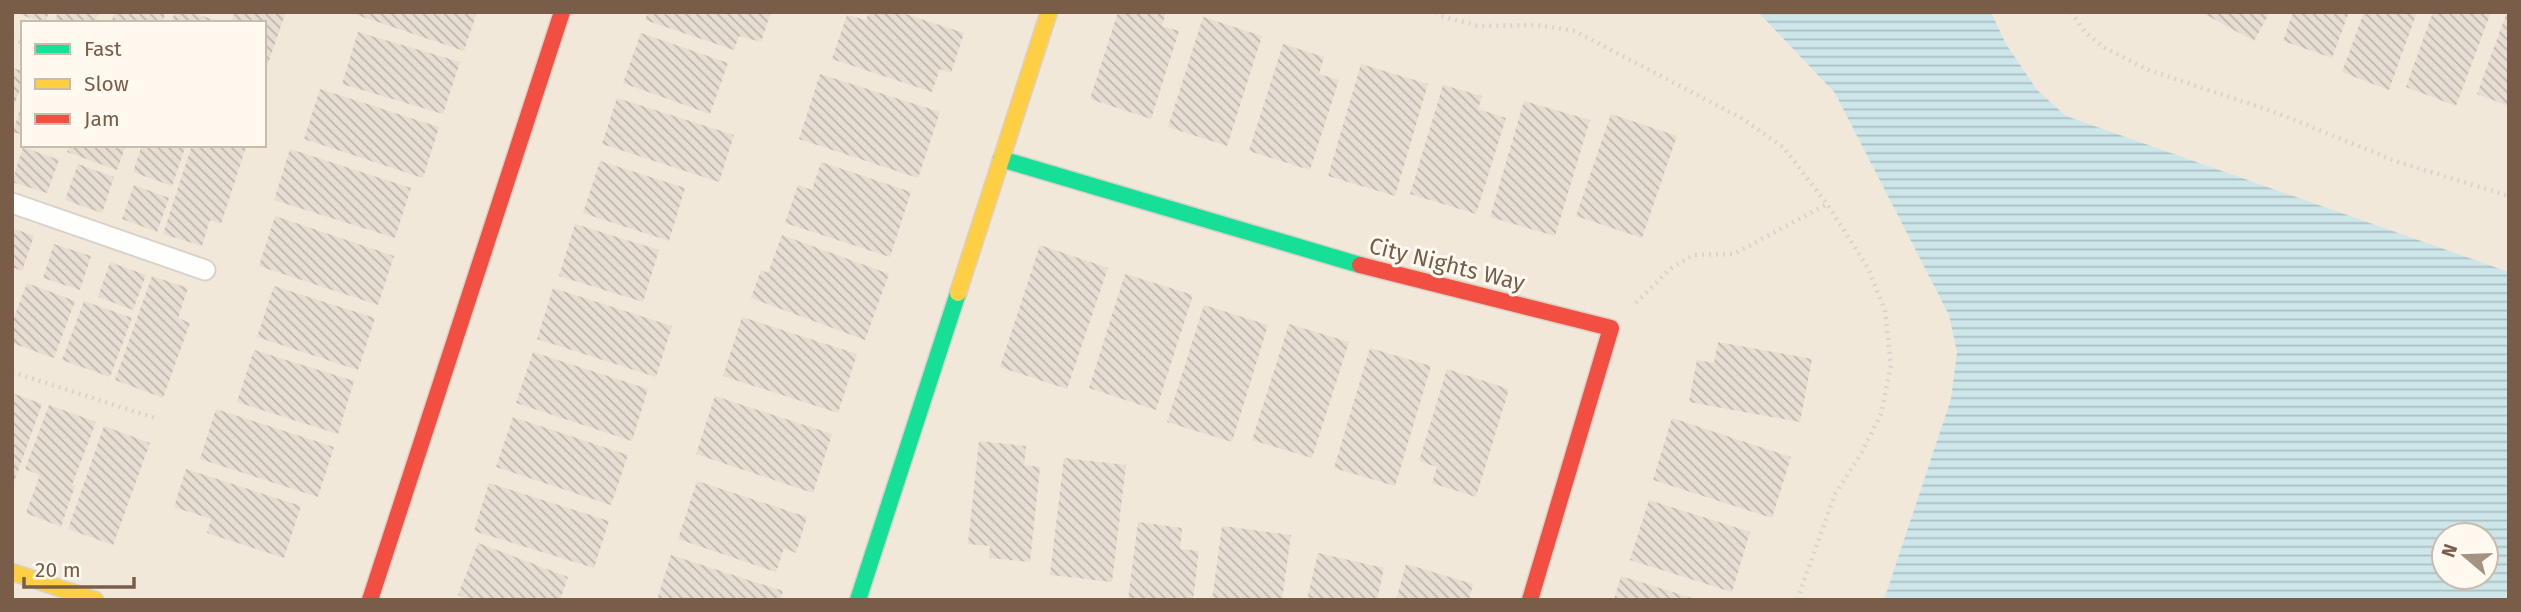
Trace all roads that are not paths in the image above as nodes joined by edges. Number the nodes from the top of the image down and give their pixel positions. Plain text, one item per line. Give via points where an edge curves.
1 (562, 12) edge
2 (1049, 12) edge
3 (1001, 159) junction
4 (12, 203) edge
5 (205, 270) dead end
6 (12, 572) edge
7 (95, 600) edge
8 (370, 600) edge
9 (858, 600) edge
10 (1530, 600) edge

1 - 8 street
2 - 3 street
3 - 9 street
3 - 10 street, City Nights Way via 1379,271 1611,328
4 - 5 lane
6 - 7 street

